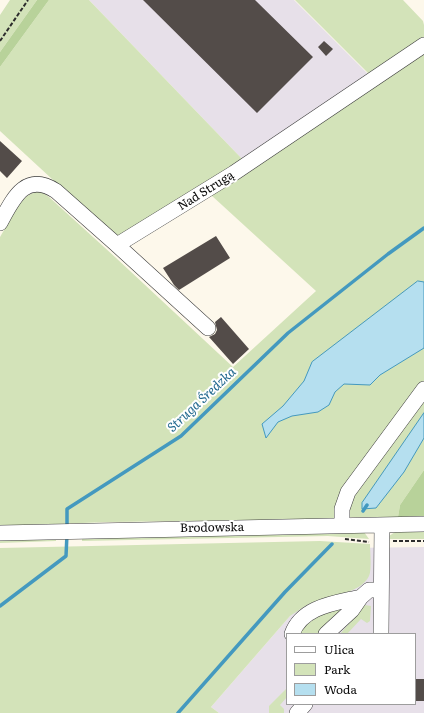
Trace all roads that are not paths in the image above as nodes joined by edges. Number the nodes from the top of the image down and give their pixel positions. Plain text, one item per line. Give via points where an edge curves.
1 (424, 45) edge
2 (0, 223) edge
3 (117, 245) junction
4 (208, 328) dead end
5 (424, 389) edge
6 (424, 524) edge
7 (377, 525) junction
8 (341, 530) junction
9 (0, 533) edge
10 (381, 590) junction
11 (361, 597) junction
12 (381, 628) edge
13 (292, 633) edge
14 (327, 633) edge
15 (371, 633) edge
16 (304, 705) edge
17 (297, 713) edge

1 - 3 street, Nad Strugą via 234,173
2 - 3 street via 15,197 24,189 34,183 46,185
3 - 4 street
5 - 8 street via 348,492 342,509
6 - 7 street, Brodowska
7 - 8 street, Brodowska
7 - 10 street via 382,541
8 - 9 street, Brodowska
10 - 11 street via 369,590
10 - 12 street
11 - 13 street via 323,606 306,615
11 - 14 street via 352,610
12 - 15 street
16 - 17 street

